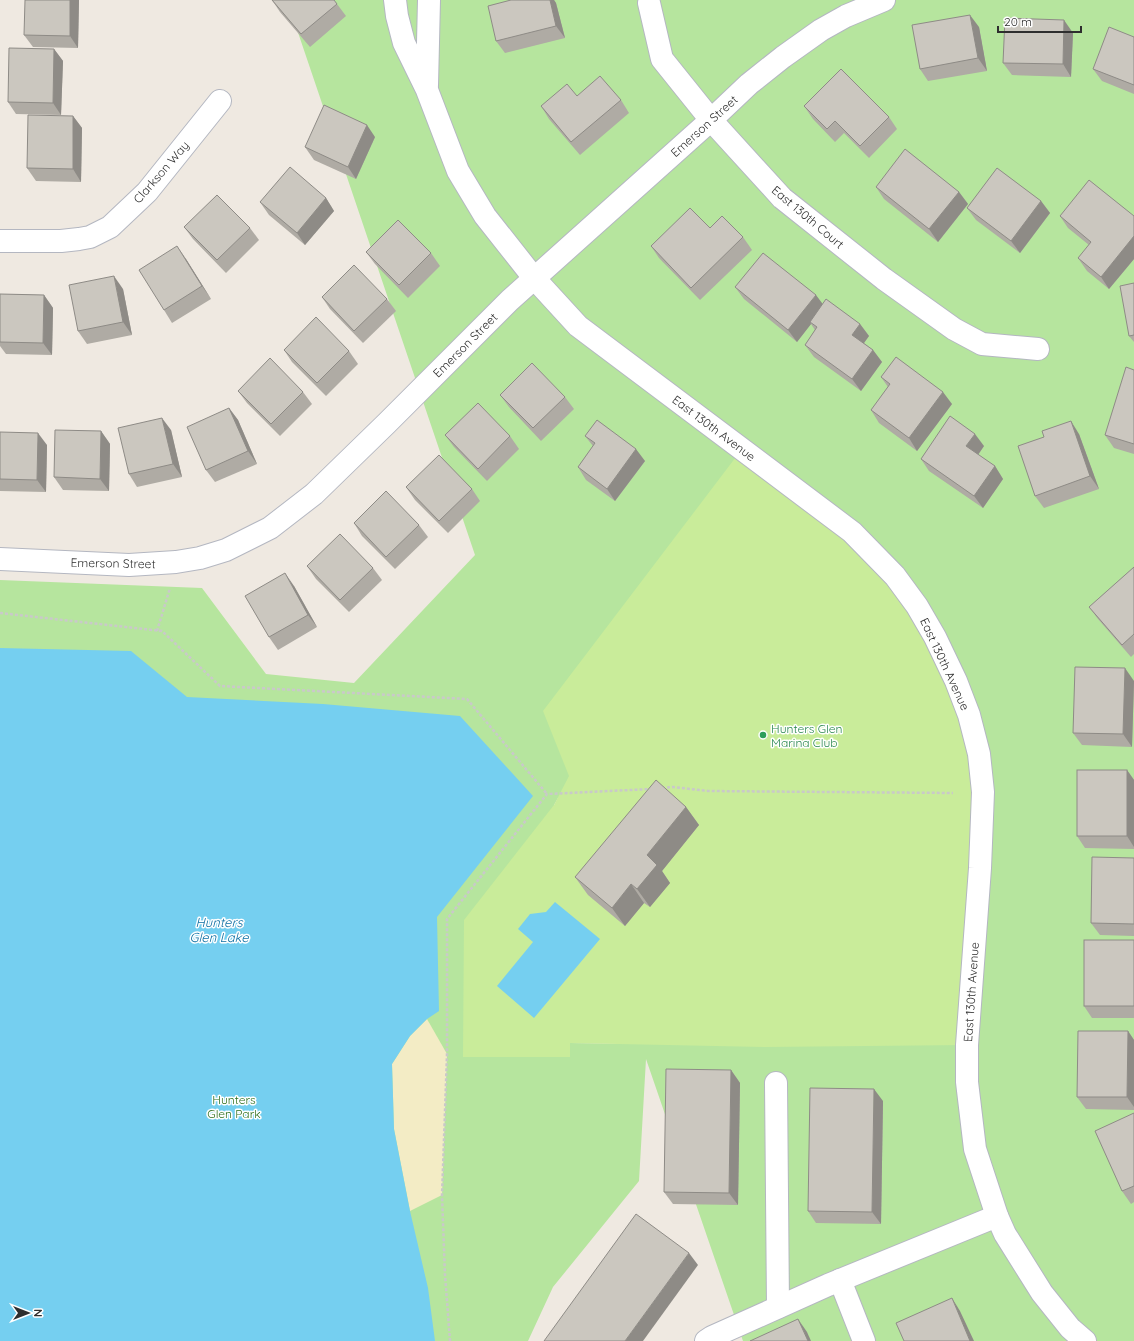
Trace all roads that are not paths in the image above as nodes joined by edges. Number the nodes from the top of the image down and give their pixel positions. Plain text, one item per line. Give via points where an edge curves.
1 (394, 0) edge
2 (429, 0) edge
3 (884, 0) edge
4 (649, 4) dead end
5 (427, 90) junction
6 (220, 102) dead end
7 (711, 120) junction
8 (0, 241) edge
9 (534, 278) junction
10 (1038, 349) dead end
11 (0, 559) edge
12 (776, 1083) dead end
13 (997, 1216) junction
14 (840, 1280) junction
15 (778, 1307) junction
16 (706, 1341) edge
17 (864, 1341) edge
18 (1084, 1341) edge

1 - 5 street, East 130th Avenue via 404,43
2 - 5 street, East 130th Avenue
3 - 7 street, Emerson Street via 821,30 783,57
4 - 7 street, East 130th Court via 662,59
5 - 9 street, East 130th Avenue via 458,171 485,216
6 - 8 street, Clarkson Way via 147,192 110,227 79,239
7 - 9 street, Emerson Street
7 - 10 street, East 130th Court via 782,198 884,279 954,329 982,344
9 - 11 street, Emerson Street via 309,498 270,528 226,550 176,562 129,565
9 - 13 street, East 130th Avenue via 578,326 852,532 895,576 935,637 969,715 979,754 983,792 967,1045 967,1082 975,1149
12 - 15 street
13 - 14 street
13 - 18 street, East 130th Avenue via 1005,1234 1042,1293
14 - 15 street
14 - 17 street
15 - 16 street

